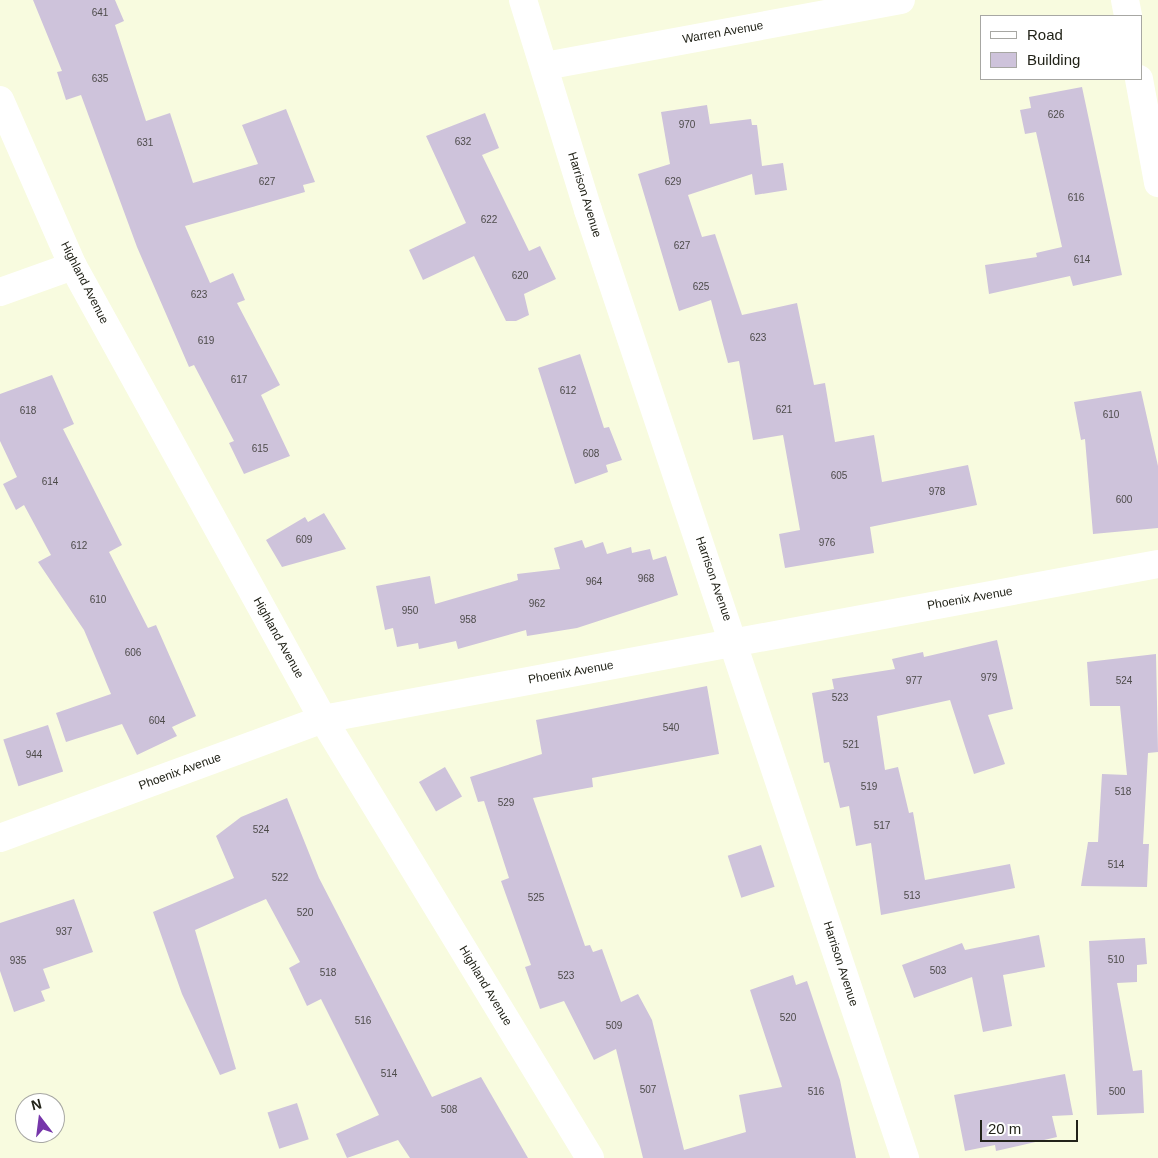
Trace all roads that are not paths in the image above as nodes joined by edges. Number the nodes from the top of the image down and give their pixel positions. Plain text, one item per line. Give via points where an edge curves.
1 (523, 0) edge
2 (901, 0) edge
3 (1125, 0) edge
4 (1128, 15) edge
5 (545, 66) junction
6 (1139, 80) edge
7 (0, 100) edge
8 (1158, 184) edge
9 (73, 266) junction
10 (0, 292) edge
11 (1158, 564) edge
12 (734, 643) junction
13 (323, 719) junction
14 (0, 838) edge
15 (590, 1158) edge
16 (905, 1158) edge

1 - 5 street, Harrison Avenue
2 - 5 street, Warren Avenue
3 - 4 street
5 - 12 street, Harrison Avenue via 588,210
6 - 8 street
7 - 9 street, Highland Avenue
9 - 10 street
9 - 13 street, Highland Avenue
11 - 12 street, Phoenix Avenue
12 - 13 street, Phoenix Avenue
12 - 16 street, Harrison Avenue
13 - 14 street, Phoenix Avenue
13 - 15 street, Highland Avenue

